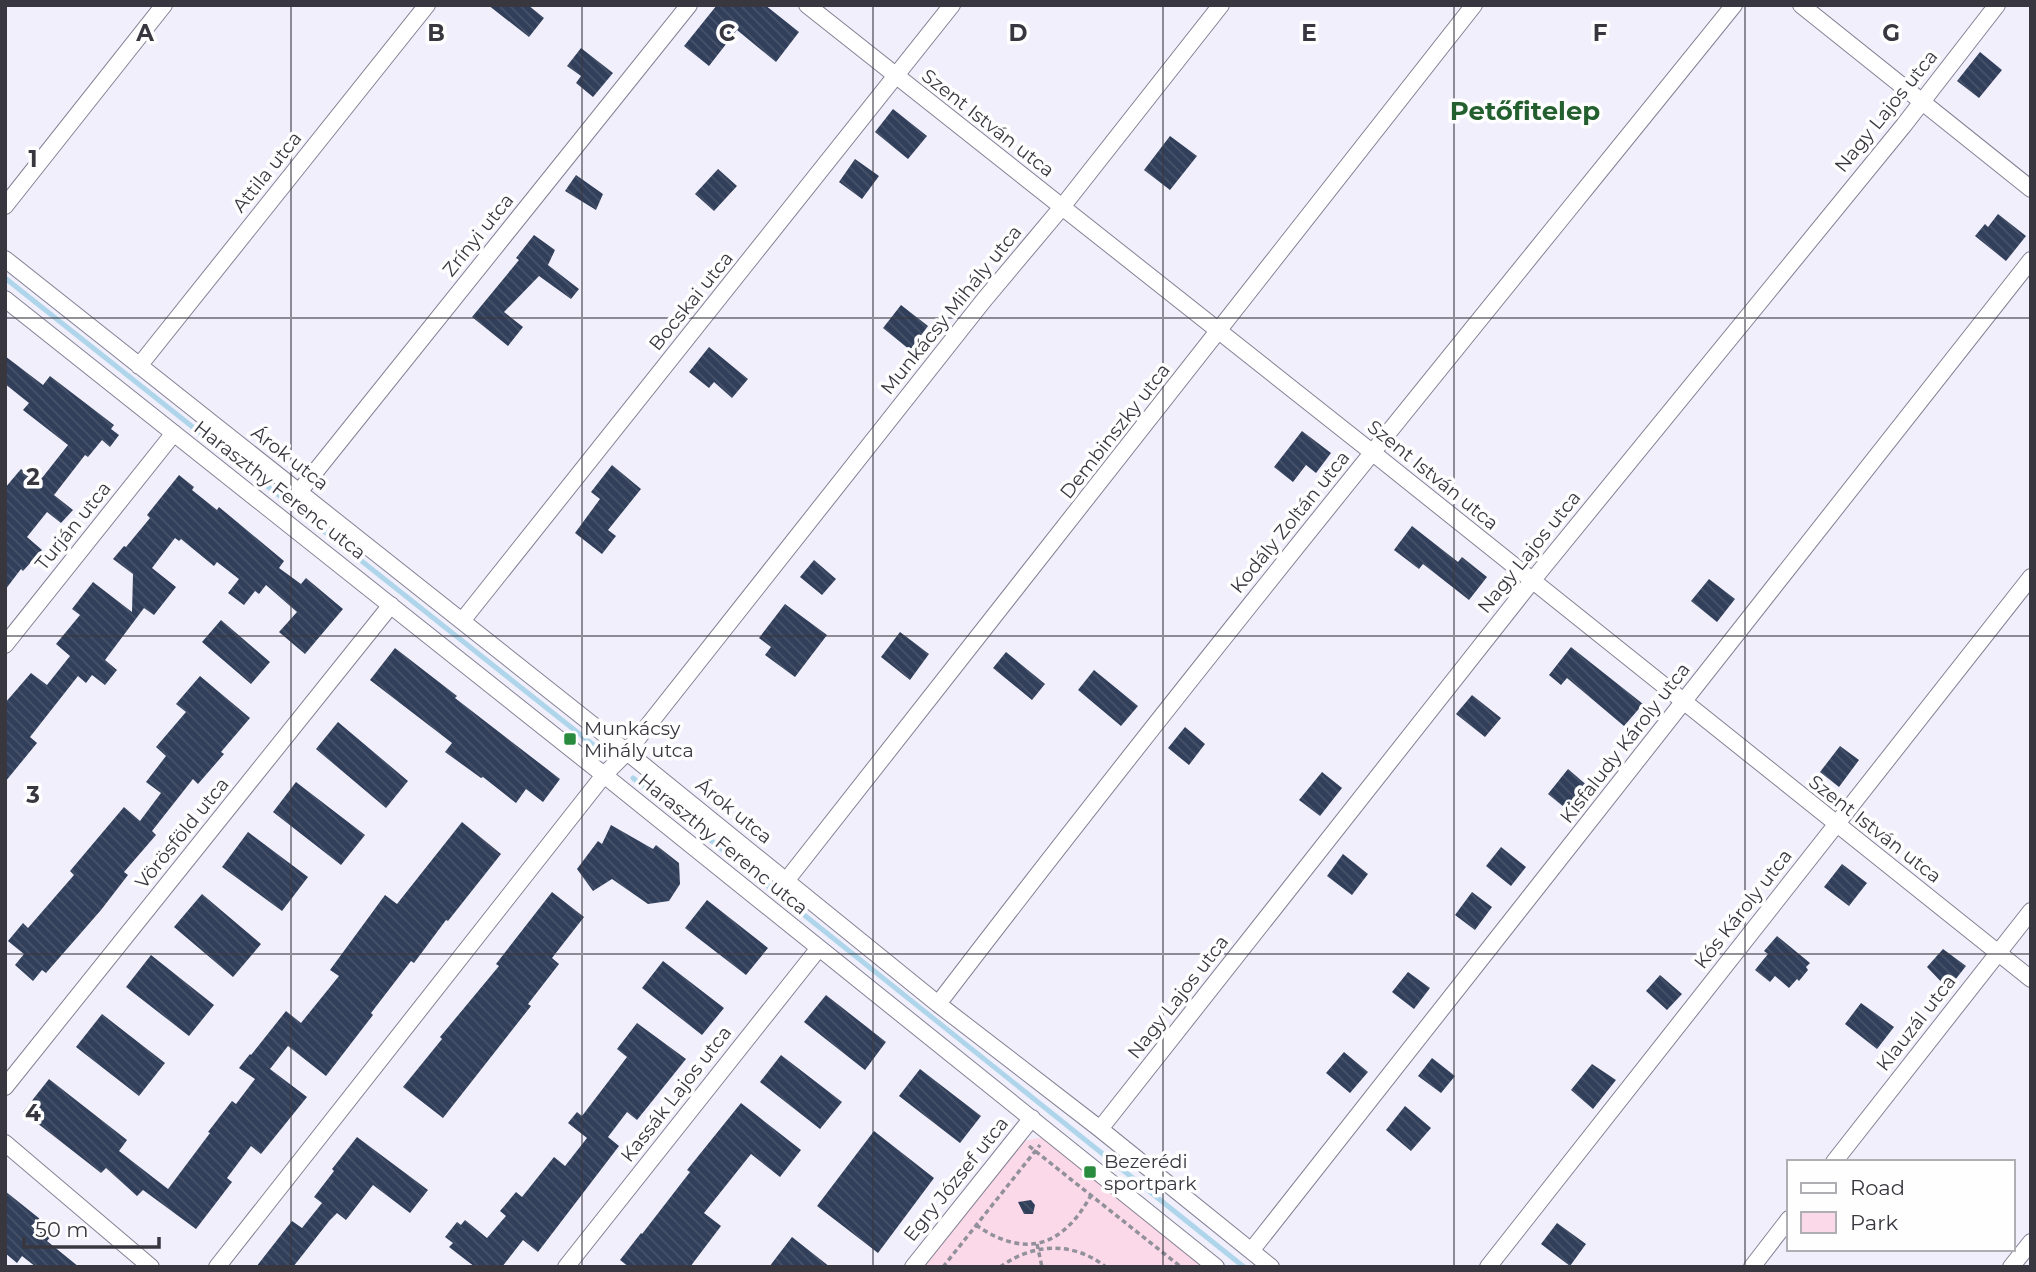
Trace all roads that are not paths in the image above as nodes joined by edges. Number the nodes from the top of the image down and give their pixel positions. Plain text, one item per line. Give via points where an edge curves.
1 (164, 5) edge
2 (427, 5) edge
3 (689, 5) edge
4 (807, 5) edge
5 (952, 5) edge
6 (1221, 5) edge
7 (1474, 5) edge
8 (1734, 5) edge
9 (1801, 5) edge
10 (1997, 5) edge
11 (896, 77) junction
12 (1922, 102) junction
13 (2031, 189) edge
14 (5, 206) edge
15 (1062, 207) junction
16 (5, 259) edge
17 (2031, 260) edge
18 (5, 299) edge
19 (1219, 332) junction
20 (139, 366) junction
21 (174, 433) junction
22 (1373, 453) junction
23 (299, 492) junction
24 (2031, 577) edge
25 (1532, 581) junction
26 (391, 605) junction
27 (462, 621) junction
28 (5, 645) edge
29 (1684, 703) junction
30 (627, 752) junction
31 (604, 775) junction
32 (1836, 825) junction
33 (786, 881) junction
34 (2031, 911) edge
35 (819, 948) junction
36 (1997, 952) junction
37 (2031, 979) edge
38 (938, 1004) junction
39 (5, 1087) edge
40 (1032, 1118) junction
41 (1100, 1129) junction
42 (5, 1143) edge
43 (1836, 1160) edge
44 (1787, 1222) edge
45 (2031, 1242) edge
46 (1251, 1251) junction
47 (150, 1267) edge
48 (217, 1267) edge
49 (566, 1267) edge
50 (913, 1267) edge
51 (1216, 1267) edge
52 (1271, 1267) edge
53 (1489, 1267) edge
54 (1752, 1267) edge
55 (2011, 1267) edge

1 - 14 street
2 - 20 street, Attila utca
3 - 23 street, Zrínyi utca
4 - 11 street, Szent István utca
5 - 11 street, Bocskai utca
6 - 15 street, Munkácsy Mihály utca
7 - 19 street, Dembinszky utca
8 - 22 street, Kodály Zoltán utca
9 - 12 street
10 - 12 street, Nagy Lajos utca
11 - 15 street, Szent István utca
11 - 27 street, Bocskai utca
12 - 13 street
12 - 25 street, Nagy Lajos utca
15 - 19 street, Szent István utca
15 - 30 street, Munkácsy Mihály utca
16 - 20 street, Árok utca
17 - 29 street, Kisfaludy Károly utca
18 - 21 street, Haraszthy Ferenc utca
19 - 22 street, Szent István utca
19 - 33 street, Dembinszky utca
20 - 23 street, Árok utca
21 - 26 street, Haraszthy Ferenc utca
21 - 28 street, Turján utca
22 - 25 street, Szent István utca
22 - 38 street, Kodály Zoltán utca
23 - 27 street, Árok utca
24 - 32 street, Kós Károly utca
25 - 29 street, Szent István utca
25 - 41 street, Nagy Lajos utca
26 - 31 street, Haraszthy Ferenc utca
26 - 39 street, Vörösföld utca
27 - 30 street, Árok utca
29 - 32 street, Szent István utca
29 - 46 street, Kisfaludy Károly utca
30 - 31 street, Munkácsy Mihály utca
30 - 33 street, Árok utca
31 - 35 street, Haraszthy Ferenc utca
31 - 48 street, Munkácsy Mihály utca
32 - 36 street, Szent István utca
32 - 53 street, Kós Károly utca
33 - 38 street, Árok utca
34 - 36 street, Klauzál utca
35 - 40 street, Haraszthy Ferenc utca
35 - 49 street, Kassák Lajos utca
36 - 37 street, Szent István utca
36 - 43 street, Klauzál utca
38 - 41 street, Árok utca
40 - 50 street, Egry József utca
40 - 51 street, Haraszthy Ferenc utca
41 - 46 street, Árok utca
42 - 47 street
44 - 54 street
45 - 55 street
46 - 52 street, Árok utca

